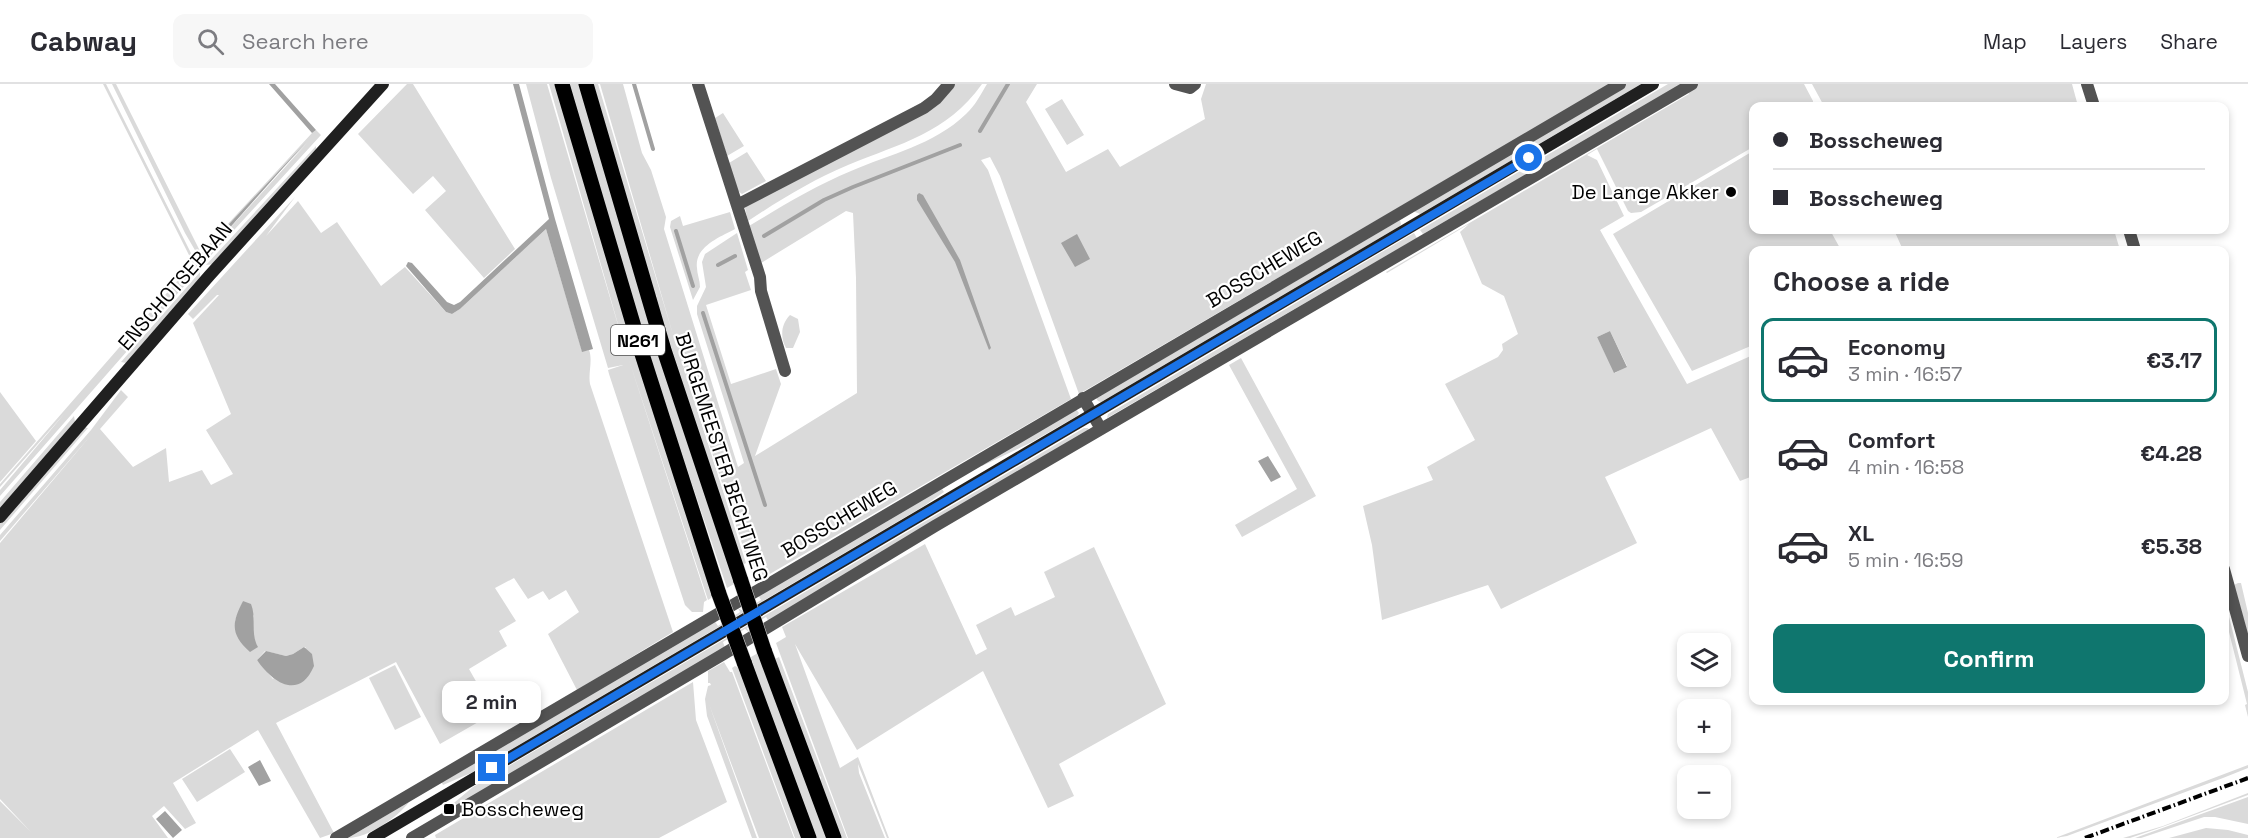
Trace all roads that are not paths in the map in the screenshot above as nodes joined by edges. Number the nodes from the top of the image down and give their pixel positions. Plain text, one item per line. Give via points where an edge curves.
1 (383, 84) edge
2 (562, 84) edge
3 (586, 84) edge
4 (699, 84) edge
5 (949, 84) edge
6 (1175, 84) edge
7 (1195, 84) edge
8 (1620, 84) edge
9 (1653, 84) edge
10 (1692, 84) edge
11 (2087, 84) edge
12 (2093, 102) edge
13 (737, 205) junction
14 (1404, 209) junction
15 (1414, 226) junction
16 (785, 371) dead end
17 (1083, 398) junction
18 (1093, 415) junction
19 (1101, 429) junction
20 (0, 516) edge
21 (2229, 587) edge
22 (2248, 656) edge
23 (336, 838) edge
24 (373, 838) edge
25 (412, 838) edge
26 (809, 838) edge
27 (834, 838) edge

1 - 20 main road, ENSCHOTSEBAAN
2 - 26 main road, N261, bridge via 719,594
3 - 27 main road, BURGEMEESTER BECHTWEG / N261, bridge via 664,350 764,650
4 - 13 street
5 - 13 street via 924,108
6 - 7 street via 1190,88
8 - 14 street, BOSSCHEWEG
9 - 15 main road, BOSSCHEWEG
10 - 19 street
11 - 12 street
13 - 16 street
14 - 15 street
14 - 17 street, BOSSCHEWEG
15 - 18 main road, BOSSCHEWEG
17 - 18 street
17 - 23 street, BOSSCHEWEG
18 - 19 street
18 - 24 main road, BOSSCHEWEG
19 - 25 street
21 - 22 street

